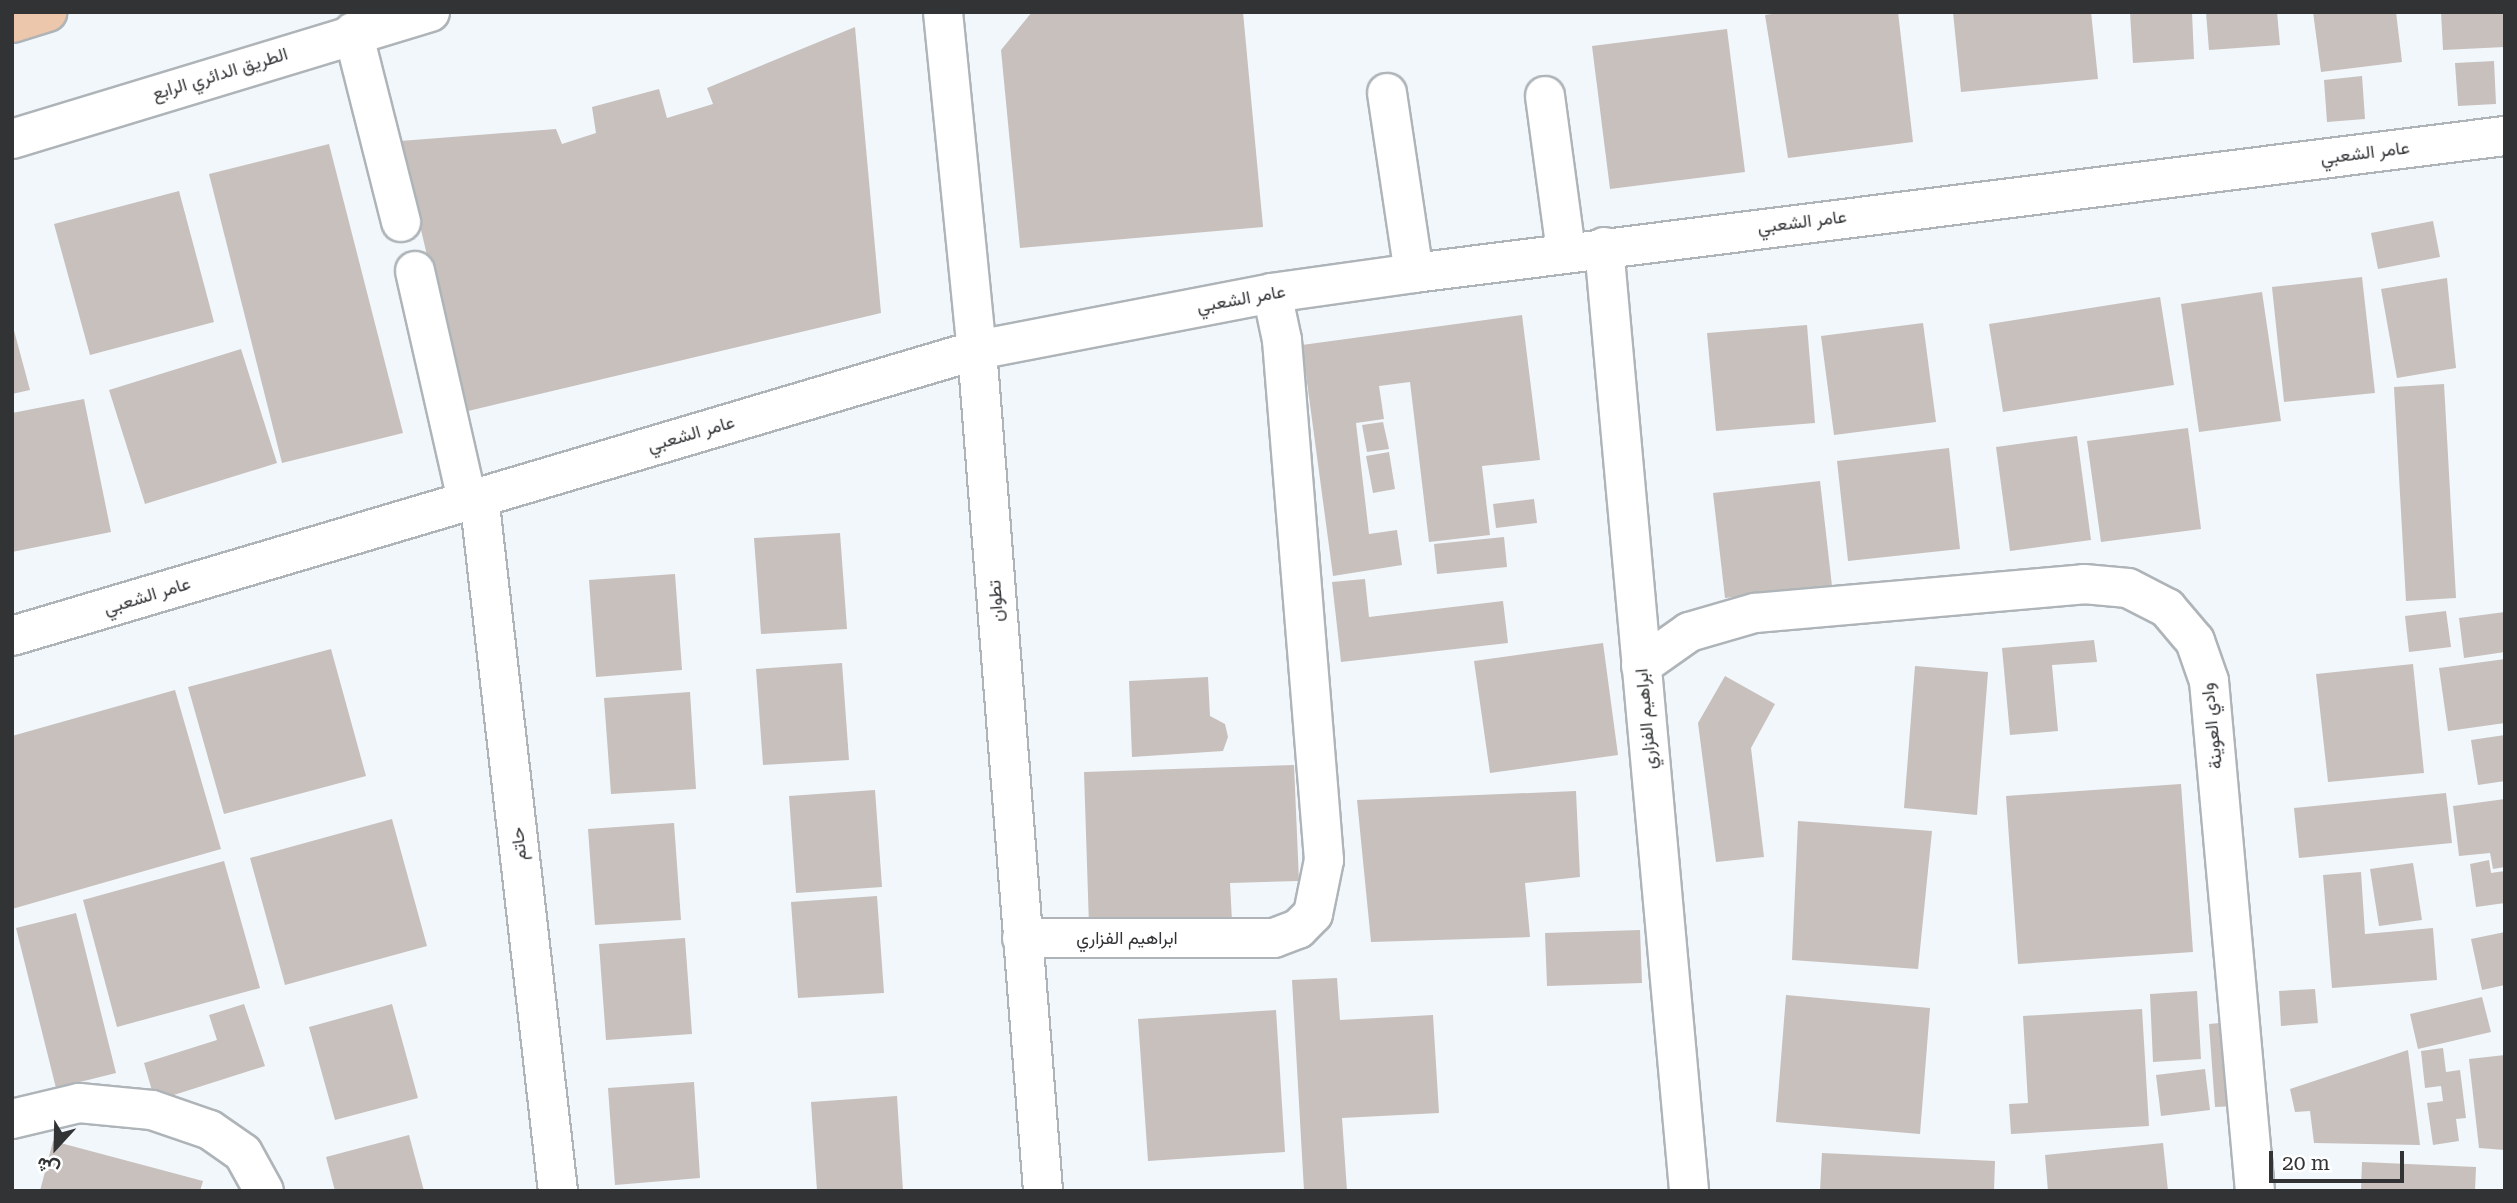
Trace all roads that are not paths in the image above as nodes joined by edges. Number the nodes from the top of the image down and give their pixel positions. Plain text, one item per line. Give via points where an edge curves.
1 (47, 12) edge
2 (429, 12) edge
3 (943, 12) edge
4 (12, 23) edge
5 (352, 32) junction
6 (1387, 93) dead end
7 (1545, 96) dead end
8 (2505, 136) edge
9 (12, 139) edge
10 (401, 222) dead end
11 (1604, 247) junction
12 (1566, 252) junction
13 (415, 271) dead end
14 (1414, 273) junction
15 (1272, 293) junction
16 (977, 350) junction
17 (473, 498) junction
18 (12, 636) edge
19 (1641, 666) junction
20 (1022, 938) junction
21 (12, 1119) edge
22 (264, 1191) edge
23 (558, 1191) edge
24 (1043, 1191) edge
25 (1689, 1191) edge
26 (2255, 1191) edge

1 - 4 main road
2 - 5 street, الطريق الدائري الرابع
3 - 16 street, تطوان
5 - 9 street, الطريق الدائري الرابع
5 - 10 street
6 - 14 street
7 - 12 street
8 - 11 street, عامر الشعبي
11 - 12 street, عامر الشعبي
11 - 19 street, ابراهيم الفزاري
12 - 14 street, عامر الشعبي
13 - 17 street, حاتم
14 - 15 street, عامر الشعبي
15 - 16 street, عامر الشعبي
15 - 20 street, ابراهيم الفزاري via 1282,340 1324,860 1313,914 1298,929 1274,938
16 - 17 street, عامر الشعبي
16 - 20 street, تطوان
17 - 18 street, عامر الشعبي
17 - 23 street, حاتم
19 - 25 street, ابراهيم الفزاري
19 - 26 street, وادي العوينة via 1689,632 1755,613 2084,584 2128,588 2166,608 2195,640 2209,681
20 - 24 street, تطوان
21 - 22 street via 79,1103 152,1110 210,1130 243,1153

